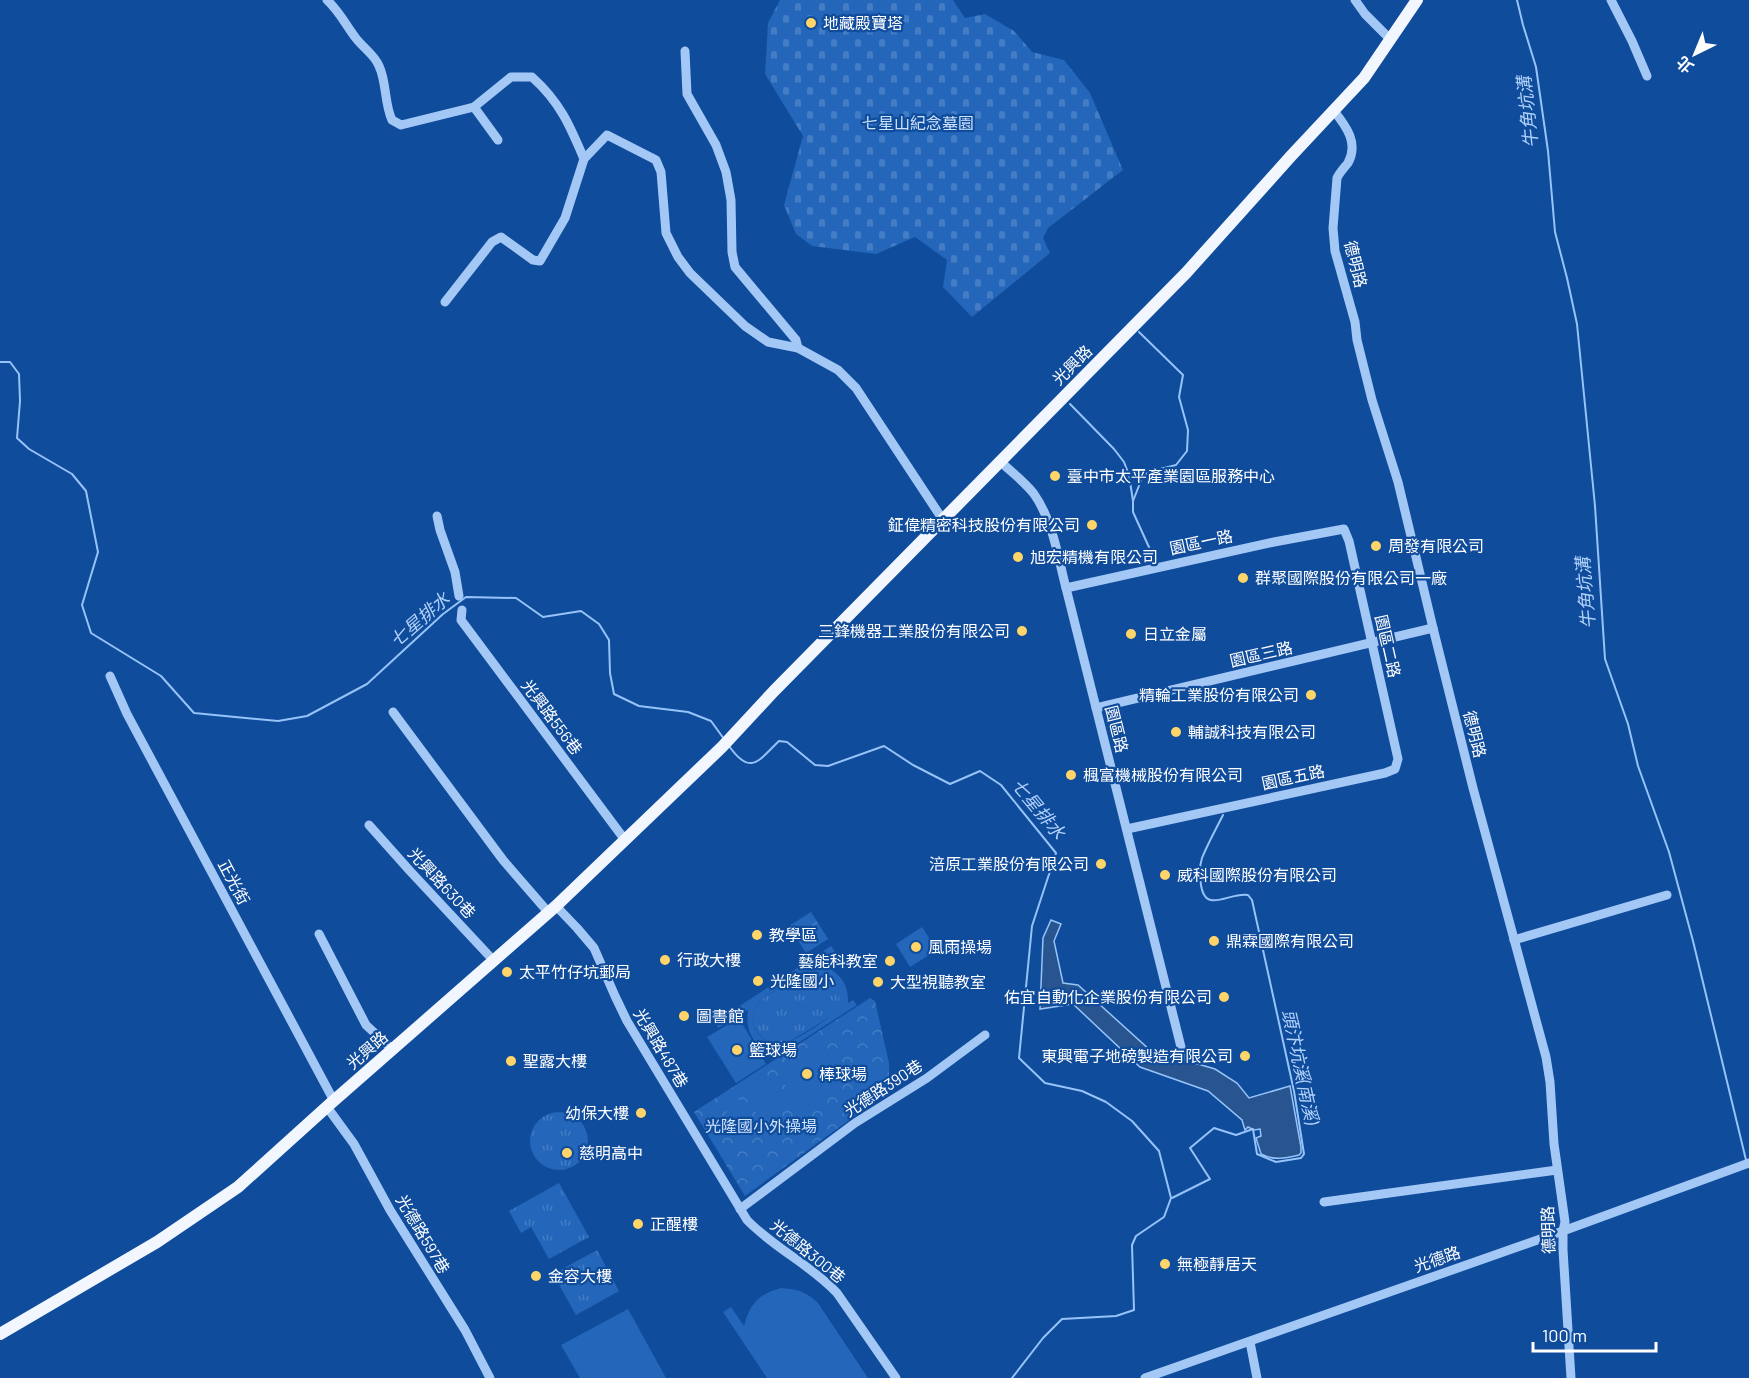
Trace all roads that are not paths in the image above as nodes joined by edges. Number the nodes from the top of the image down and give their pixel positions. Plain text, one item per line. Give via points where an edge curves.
1 (327, 0) edge
2 (1355, 0) edge
3 (1417, 0) edge
4 (1611, 0) edge
5 (1390, 40) junction
6 (685, 51) dead end
7 (1647, 76) dead end
8 (474, 107) junction
9 (1334, 111) junction
10 (498, 140) dead end
11 (584, 159) junction
12 (445, 302) dead end
13 (798, 348) junction
14 (1000, 461) junction
15 (437, 516) dead end
16 (943, 520) junction
17 (1344, 529) joint
18 (1066, 588) junction
19 (459, 596) dead end
20 (462, 610) dead end
21 (1432, 628) junction
22 (1372, 643) junction
23 (110, 676) dead end
24 (1096, 708) junction
25 (393, 712) dead end
26 (1395, 769) joint
27 (369, 825) dead end
28 (1127, 829) junction
29 (625, 840) junction
30 (1667, 895) dead end
31 (552, 909) junction
32 (319, 934) dead end
33 (1514, 940) junction
34 (494, 960) junction
35 (985, 1035) dead end
36 (393, 1050) junction
37 (1183, 1055) dead end
38 (330, 1104) junction
39 (1749, 1164) edge
40 (1557, 1170) junction
41 (1324, 1202) dead end
42 (740, 1209) junction
43 (1563, 1231) junction
44 (0, 1334) edge
45 (1250, 1342) junction
46 (490, 1378) edge
47 (896, 1378) edge
48 (1145, 1378) edge
49 (1257, 1378) edge
50 (1571, 1378) edge

1 - 8 street via 379,64 392,120 401,125
2 - 5 street
3 - 5 main road, 光興路
4 - 7 street
5 - 9 main road, 光興路 via 1364,78
6 - 13 street via 687,94 716,145 726,172 735,267 796,340
8 - 10 street
8 - 11 street via 511,77 532,77 566,117
9 - 14 main road, 光興路 via 1186,273
9 - 21 street, 德明路 via 1346,126 1352,148 1347,165 1337,178 1335,251 1372,400 1398,482
11 - 12 street via 565,218 540,261 498,237
11 - 13 street via 607,135 656,160 661,172 666,233 690,273 745,326 768,342
13 - 16 street via 838,370 856,388
14 - 16 main road, 光興路
14 - 18 street, 園區路 via 1038,501
15 - 19 street
16 - 29 main road, 光興路 via 722,747
17 - 18 street, 園區一路
17 - 22 street, 園區二路
18 - 24 street, 園區路
20 - 29 street, 光興路556巷 via 461,620
21 - 22 street, 園區三路
21 - 33 street, 德明路
22 - 24 street, 園區三路
22 - 26 street, 園區二路 via 1398,759
23 - 38 street, 正光街 via 263,966
24 - 28 street, 園區路
25 - 31 street, 光興路487巷 via 503,860
26 - 28 street, 園區五路
27 - 34 street, 光興路630巷
28 - 37 street, 園區路
29 - 31 main road, 光興路
30 - 33 street
31 - 34 main road, 光興路
31 - 42 street, 光興路487巷 via 577,928 594,948 622,1012
32 - 36 street via 366,1025
33 - 40 street, 德明路 via 1546,1057
34 - 36 main road, 光興路
35 - 42 street, 光德路390巷 via 927,1078 855,1123
36 - 38 main road, 光興路
38 - 44 main road, 光興路 via 238,1187 195,1218
38 - 46 street, 光德路597巷
39 - 43 street, 光德路
40 - 41 street
40 - 43 street, 德明路
42 - 47 street, 光德路300巷 via 758,1231 827,1282
43 - 45 street, 光德路
43 - 50 street, 德明路
45 - 48 street, 光德路
45 - 49 street

